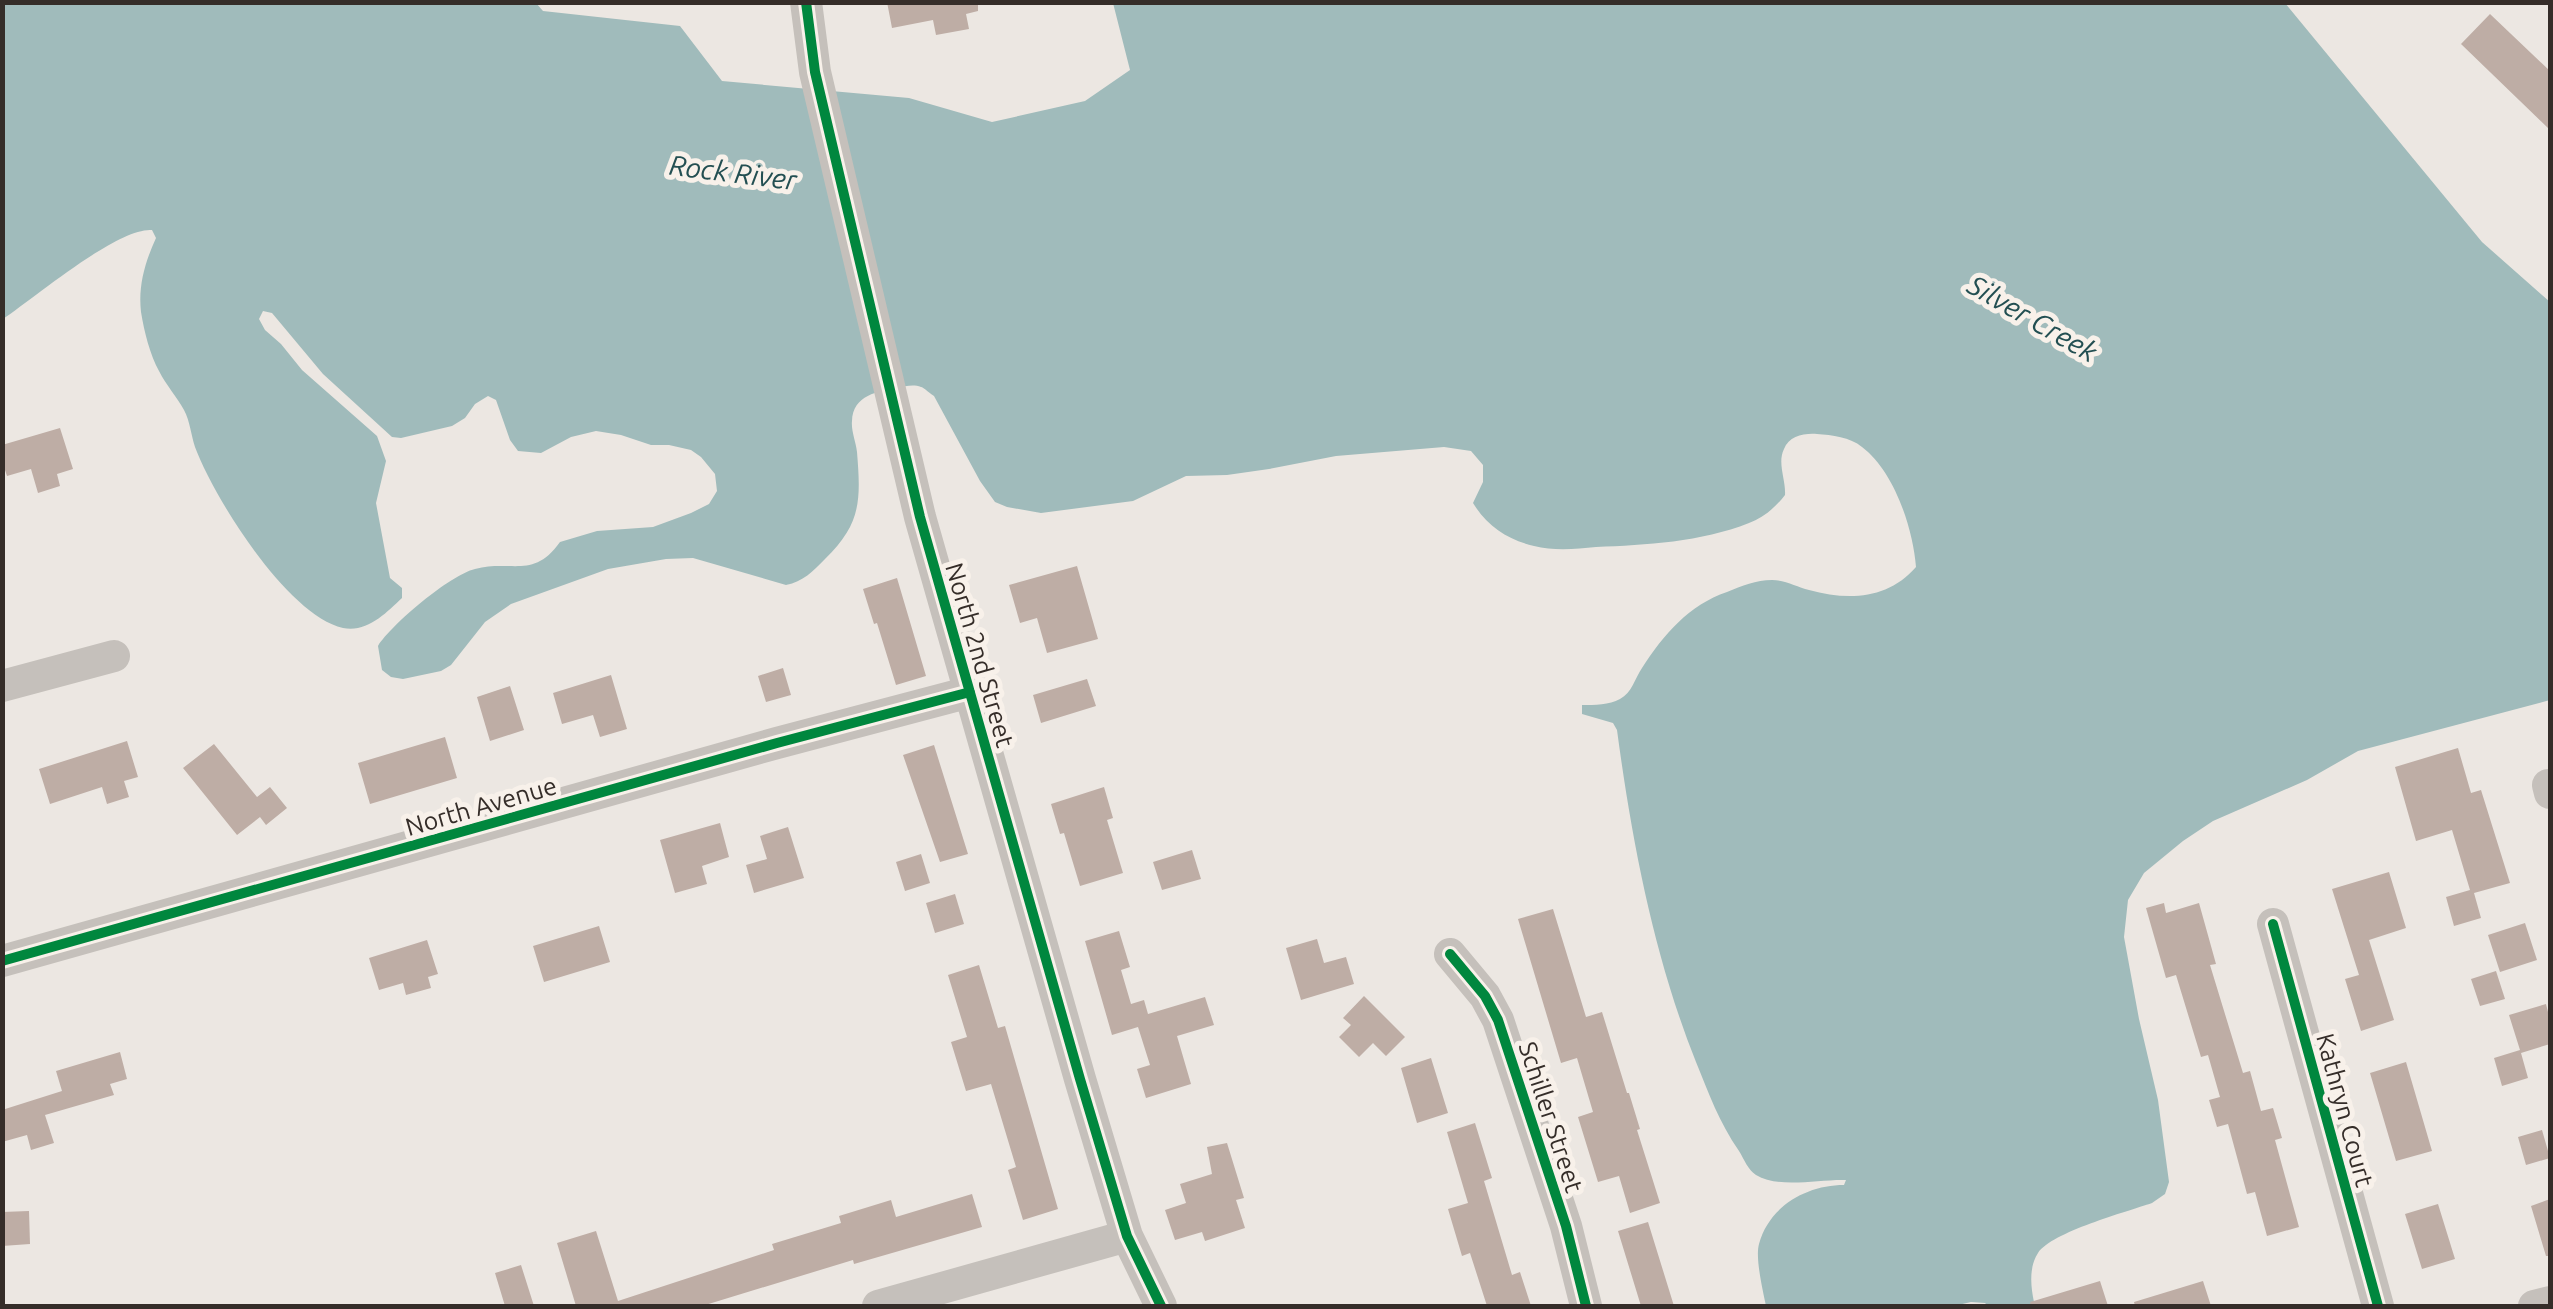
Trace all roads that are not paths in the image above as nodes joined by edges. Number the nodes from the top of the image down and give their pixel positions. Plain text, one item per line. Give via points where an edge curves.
1 (806, 2) edge
2 (114, 656) dead end
3 (2, 686) edge
4 (970, 692) junction
5 (2273, 924) dead end
6 (1450, 954) dead end
7 (2, 961) edge
8 (1127, 1236) junction
9 (2550, 1302) edge
10 (878, 1306) edge
11 (1161, 1306) edge
12 (1586, 1306) edge
13 (2378, 1306) edge
14 (2534, 1306) edge

1 - 4 street, North 2nd Street via 815,72 920,517
2 - 3 street
4 - 7 street, North Avenue
4 - 8 street, North 2nd Street
5 - 13 street, Kathryn Court
6 - 12 street, Schiller Street via 1498,1020
8 - 10 street
8 - 11 street, North 2nd Street
9 - 14 street

